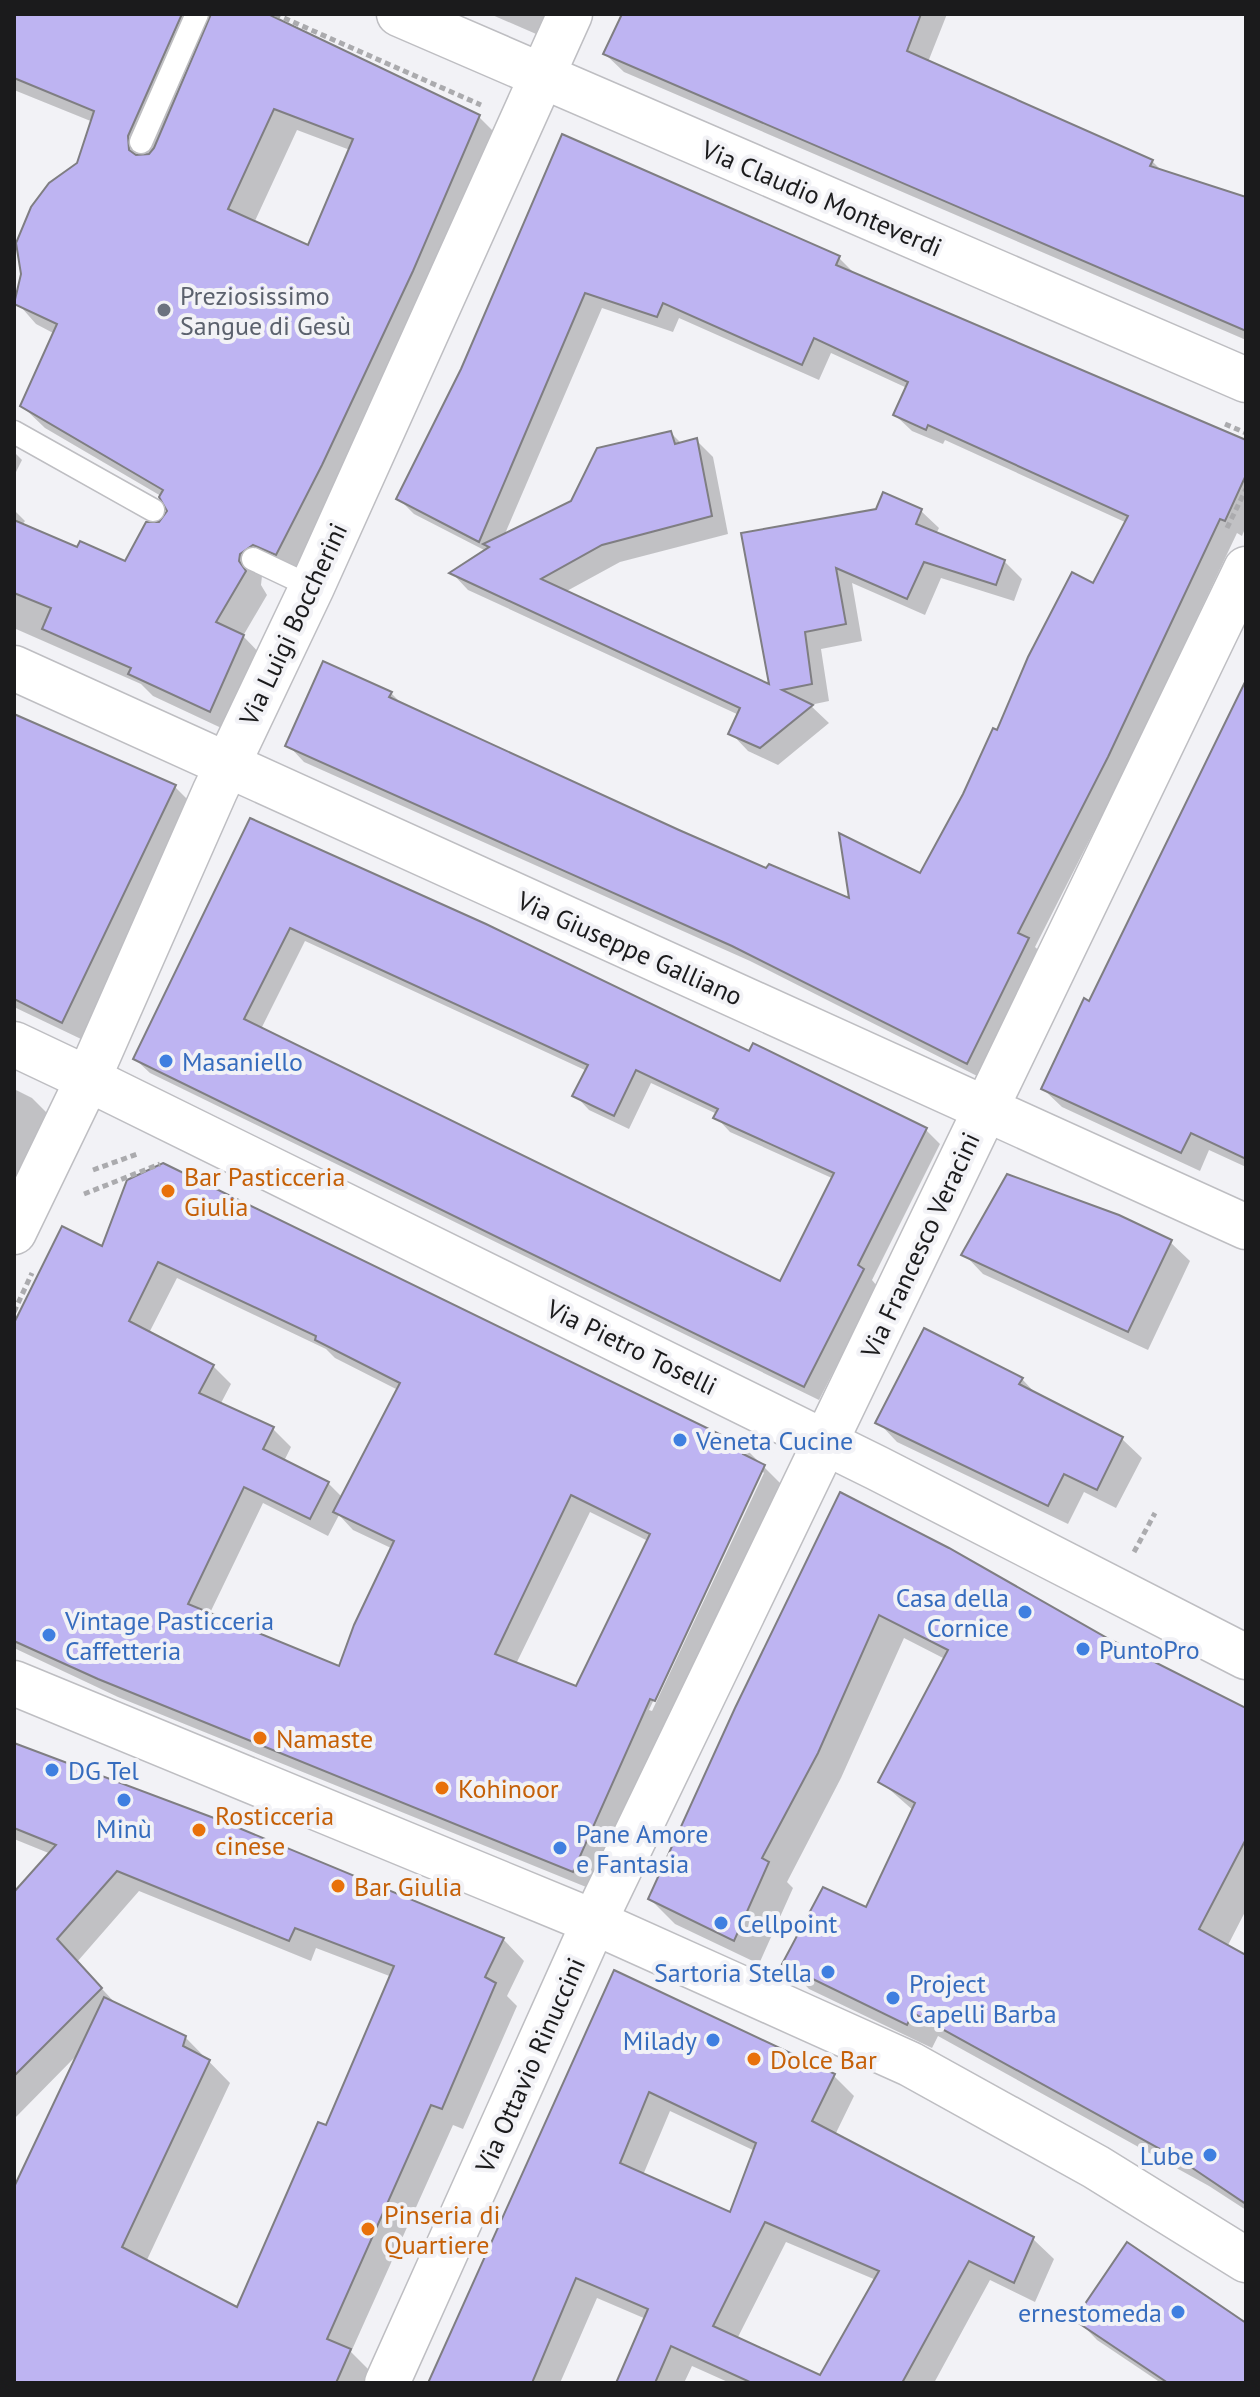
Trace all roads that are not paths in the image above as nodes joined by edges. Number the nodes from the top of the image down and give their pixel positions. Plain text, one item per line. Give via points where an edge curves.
1 (197, 14) edge
2 (399, 14) edge
3 (570, 14) edge
4 (541, 76) junction
5 (141, 142) dead end
6 (1246, 380) edge
7 (14, 432) edge
8 (153, 510) dead end
9 (253, 559) dead end
10 (1246, 569) edge
11 (312, 587) junction
12 (14, 668) edge
13 (226, 767) junction
14 (14, 1044) edge
15 (88, 1079) junction
16 (985, 1108) junction
17 (1246, 1227) edge
18 (14, 1232) edge
19 (825, 1443) junction
20 (1246, 1657) edge
21 (14, 1683) edge
22 (594, 1922) junction
23 (1246, 2260) edge
24 (387, 2383) edge

1 - 5 lane
2 - 4 street, Via Claudio Monteverdi
3 - 4 street, Via Luigi Boccherini
4 - 6 street, Via Claudio Monteverdi
4 - 11 street, Via Luigi Boccherini
7 - 8 lane
9 - 11 lane
10 - 16 street, Via Francesco Veracini
11 - 13 street, Via Luigi Boccherini
12 - 13 street, Via Giuseppe Galliano
13 - 15 street, Via Luigi Boccherini
13 - 16 street, Via Giuseppe Galliano
14 - 15 street, Via Pietro Toselli
15 - 18 street, Via Luigi Boccherini
15 - 19 street, Via Pietro Toselli
16 - 17 street, Via Giuseppe Galliano
16 - 19 street, Via Francesco Veracini
19 - 20 street, Via Pietro Toselli
19 - 22 street, Via Francesco Veracini
21 - 22 street
22 - 23 street via 910,2064 1096,2167
22 - 24 street, Via Ottavio Rinuccini

